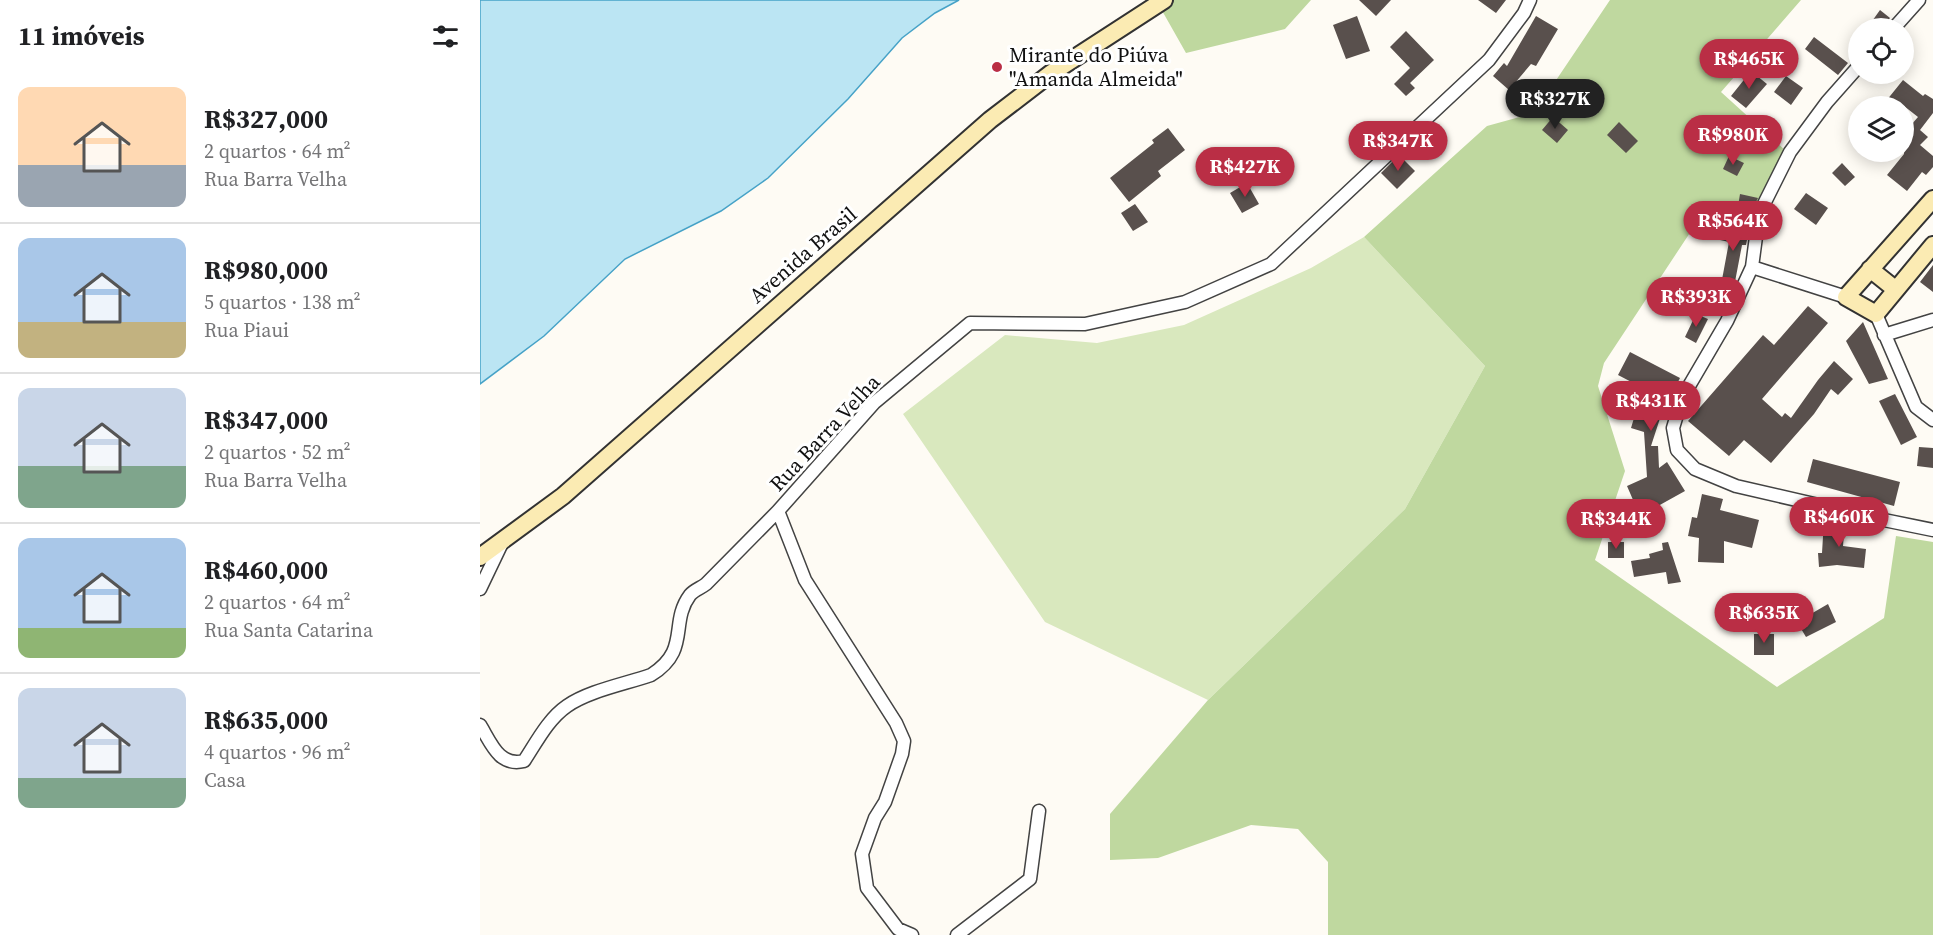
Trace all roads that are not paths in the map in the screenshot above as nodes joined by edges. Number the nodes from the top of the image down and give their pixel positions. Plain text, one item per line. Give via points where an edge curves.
1 (1164, 0) edge
2 (1530, 0) edge
3 (1919, 0) edge
4 (1902, 18) edge
5 (1848, 79) edge
6 (1933, 199) edge
7 (1933, 245) edge
8 (1752, 267) junction
9 (1870, 270) junction
10 (1895, 289) junction
11 (1846, 297) junction
12 (1876, 314) junction
13 (1933, 320) edge
14 (1884, 335) junction
15 (1933, 420) edge
16 (778, 511) junction
17 (1933, 530) edge
18 (505, 538) junction
19 (480, 557) edge
20 (480, 589) edge
21 (480, 725) edge
22 (1039, 812) dead end
23 (912, 935) edge
24 (957, 935) edge

1 - 18 main road, Avenida Brasil via 1050,74 990,120 563,496
2 - 16 street, Rua Barra Velha via 1489,60 1271,264 1185,302 1085,324 970,323 874,403
3 - 4 street
5 - 8 street via 1790,152 1759,214
6 - 9 main road
7 - 10 main road
8 - 11 street
8 - 17 street via 1727,321 1682,398 1673,428 1677,450 1695,469 1736,486
9 - 10 main road
9 - 11 main road
10 - 12 main road
11 - 12 main road
12 - 14 street
13 - 14 street
14 - 15 street via 1916,407
16 - 21 street via 706,585 692,593 684,607 673,654 659,670 565,707 524,761 505,761
16 - 23 street, Rua Barra Velha via 805,580 904,741 885,801 862,854 867,888 898,929
18 - 19 main road, Avenida Brasil
18 - 20 street
22 - 24 street via 1030,879

